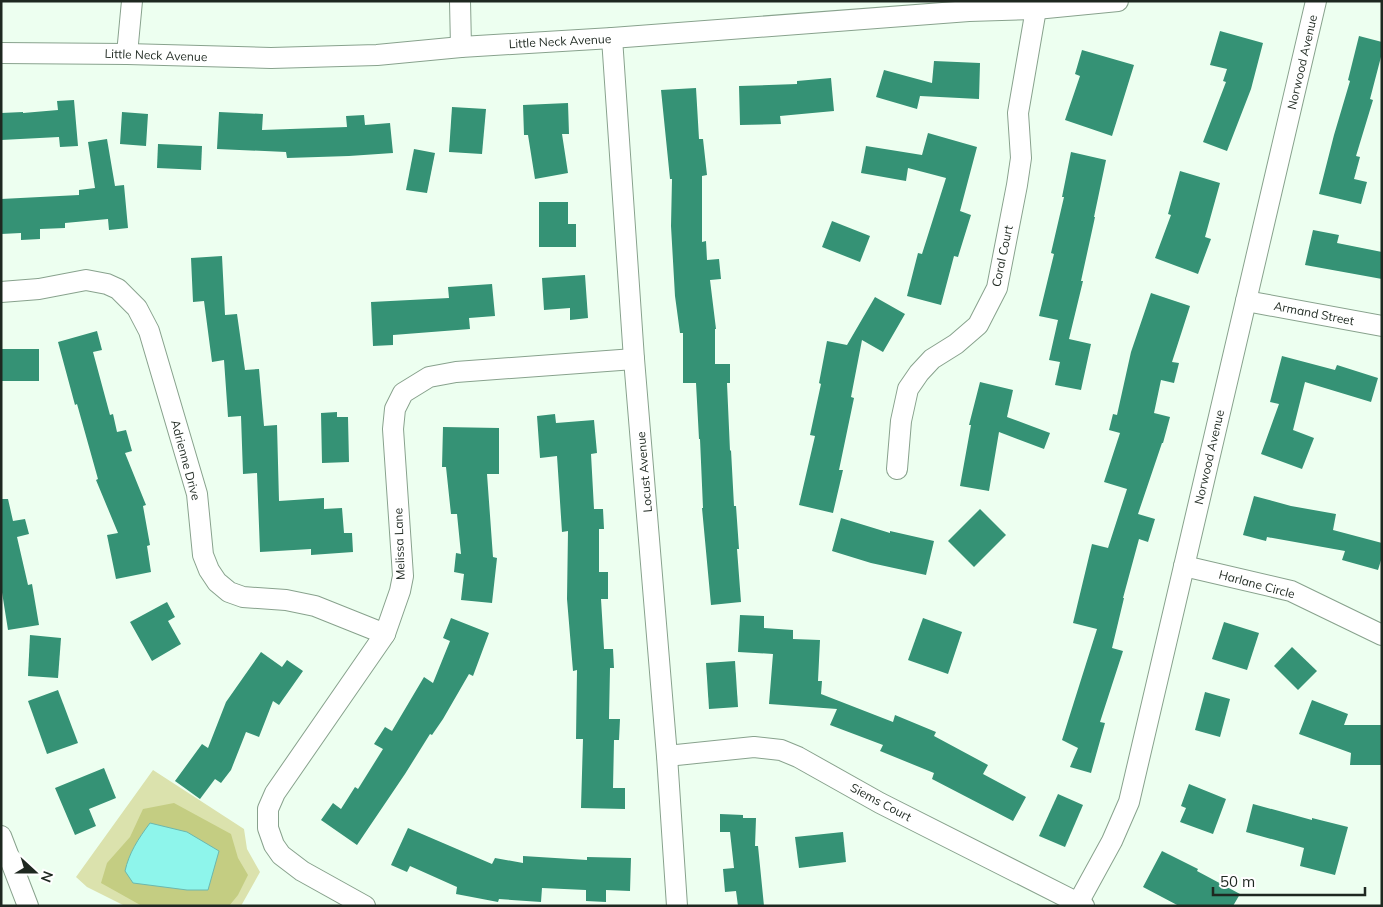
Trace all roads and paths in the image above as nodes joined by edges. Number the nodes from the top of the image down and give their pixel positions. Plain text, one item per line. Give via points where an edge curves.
1 (132, 1) edge
2 (460, 1) edge
3 (1118, 1) edge
4 (1316, 1) edge
5 (1036, 9) junction
6 (612, 38) junction
7 (461, 47) junction
8 (1, 53) edge
9 (127, 54) junction
10 (1, 292) edge
11 (1246, 301) junction
12 (1382, 326) edge
13 (634, 359) junction
14 (898, 469) dead end
15 (1184, 566) junction
16 (385, 634) junction
17 (1382, 635) edge
18 (667, 756) junction
19 (1, 836) edge
20 (1081, 904) edge
21 (28, 906) edge
22 (364, 906) edge
23 (677, 906) edge

1 - 9 street
2 - 7 street
3 - 5 street, Little Neck Avenue
4 - 11 street, Norwood Avenue
5 - 6 street, Little Neck Avenue
5 - 14 street, Coral Court via 1018,113 1021,158 997,288 978,325 932,359 908,389 900,421
6 - 7 street, Little Neck Avenue
6 - 13 street, Locust Avenue
7 - 9 street, Little Neck Avenue via 271,58
8 - 9 street, Little Neck Avenue
10 - 16 street, Adrienne Drive via 86,280 118,289 138,308 148,331 197,494 204,555 217,582 229,592 243,597 315,606
11 - 12 street, Armand Street
11 - 15 street, Norwood Avenue
13 - 16 street, Melissa Lane via 456,372 428,377 403,393 395,409 392,429 403,576
13 - 18 street, Locust Avenue
15 - 17 street, Harlane Circle via 1290,591
15 - 20 street, Norwood Avenue via 1129,802
16 - 22 street, Melissa Lane via 275,792 268,809 268,828 281,855 302,871
18 - 20 street, Siems Court via 754,747 781,750
18 - 23 street, Locust Avenue
19 - 21 street

